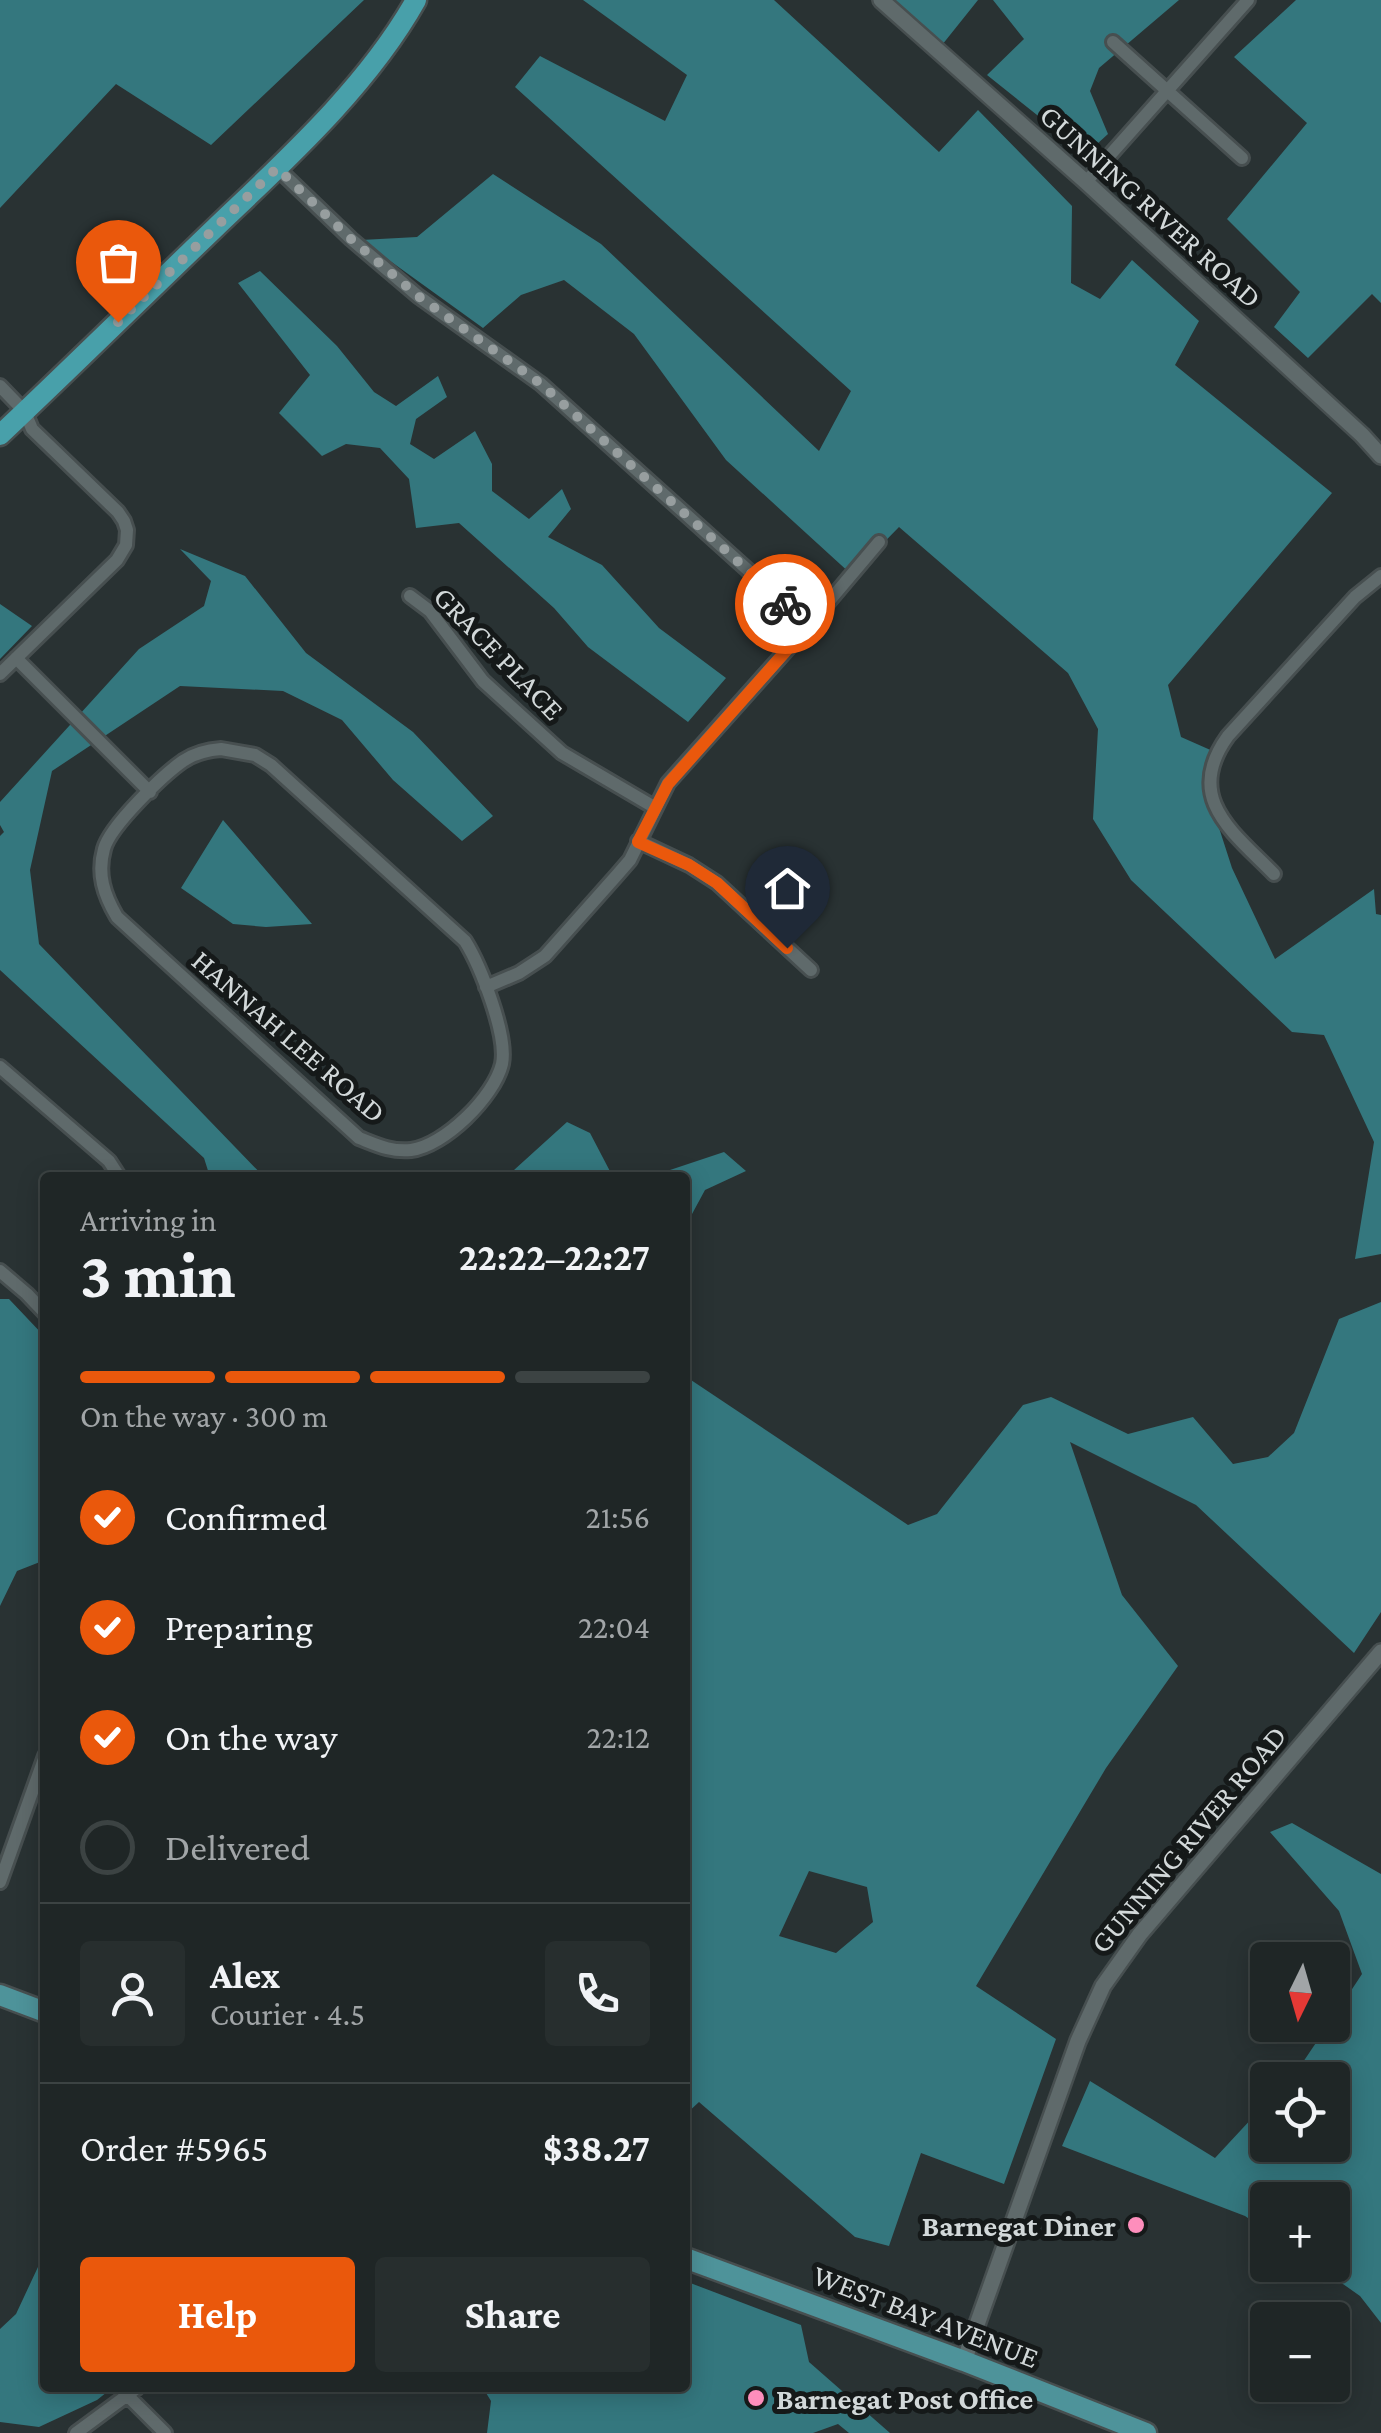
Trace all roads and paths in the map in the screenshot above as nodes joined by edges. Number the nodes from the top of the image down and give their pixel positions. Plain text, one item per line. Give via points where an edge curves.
1 (416, 0) edge
2 (881, 0) edge
3 (1248, 0) edge
4 (1113, 42) dead end
5 (1167, 90) junction
6 (1242, 158) dead end
7 (277, 168) junction
8 (1086, 182) junction
9 (0, 386) edge
10 (24, 412) junction
11 (0, 435) edge
12 (1381, 456) edge
13 (879, 542) dead end
14 (1381, 576) edge
15 (410, 596) dead end
16 (809, 625) junction
17 (16, 658) junction
18 (0, 674) edge
19 (150, 792) junction
20 (654, 807) junction
21 (638, 842) junction
22 (1274, 874) dead end
23 (810, 970) dead end
24 (486, 987) junction
25 (0, 1067) edge
26 (116, 1172) edge
27 (0, 1271) edge
28 (40, 1307) edge
29 (1381, 1652) edge
30 (40, 1770) edge
31 (0, 1882) edge
32 (0, 1995) edge
33 (40, 2010) edge
34 (690, 2260) edge
35 (964, 2362) junction
36 (131, 2392) edge
37 (131, 2392) edge
38 (76, 2433) edge
39 (164, 2433) edge
40 (1146, 2433) edge

1 - 7 highway via 342,100
2 - 8 street, GUNNING RIVER ROAD
3 - 5 street
4 - 5 street
5 - 6 street
5 - 8 street
7 - 10 highway
7 - 16 street via 418,296 541,384
8 - 12 street, GUNNING RIVER ROAD
9 - 10 street
10 - 11 highway
10 - 17 street via 32,429 118,512 126,546
13 - 16 street
14 - 22 street via 1228,736 1213,766 1219,816
15 - 20 street, GRACE PLACE via 430,611 483,681 562,754
16 - 20 street via 678,771
17 - 18 street
17 - 19 street
19 - 24 street, HANNAH LEE ROAD via 202,751 255,756 464,940
19 - 24 street, HANNAH LEE ROAD via 111,830 104,848 101,877 117,917 359,1138 388,1150 412,1150 436,1142 479,1104 502,1064
20 - 21 street
21 - 23 street via 717,883
21 - 24 street via 630,860 544,956
25 - 26 street
27 - 28 street
29 - 35 street, GUNNING RIVER ROAD via 1102,1986
30 - 31 street
32 - 33 main road
34 - 35 main road, WEST BAY AVENUE
35 - 40 main road, WEST BAY AVENUE
36 - 38 street
37 - 39 street via 127,2398

